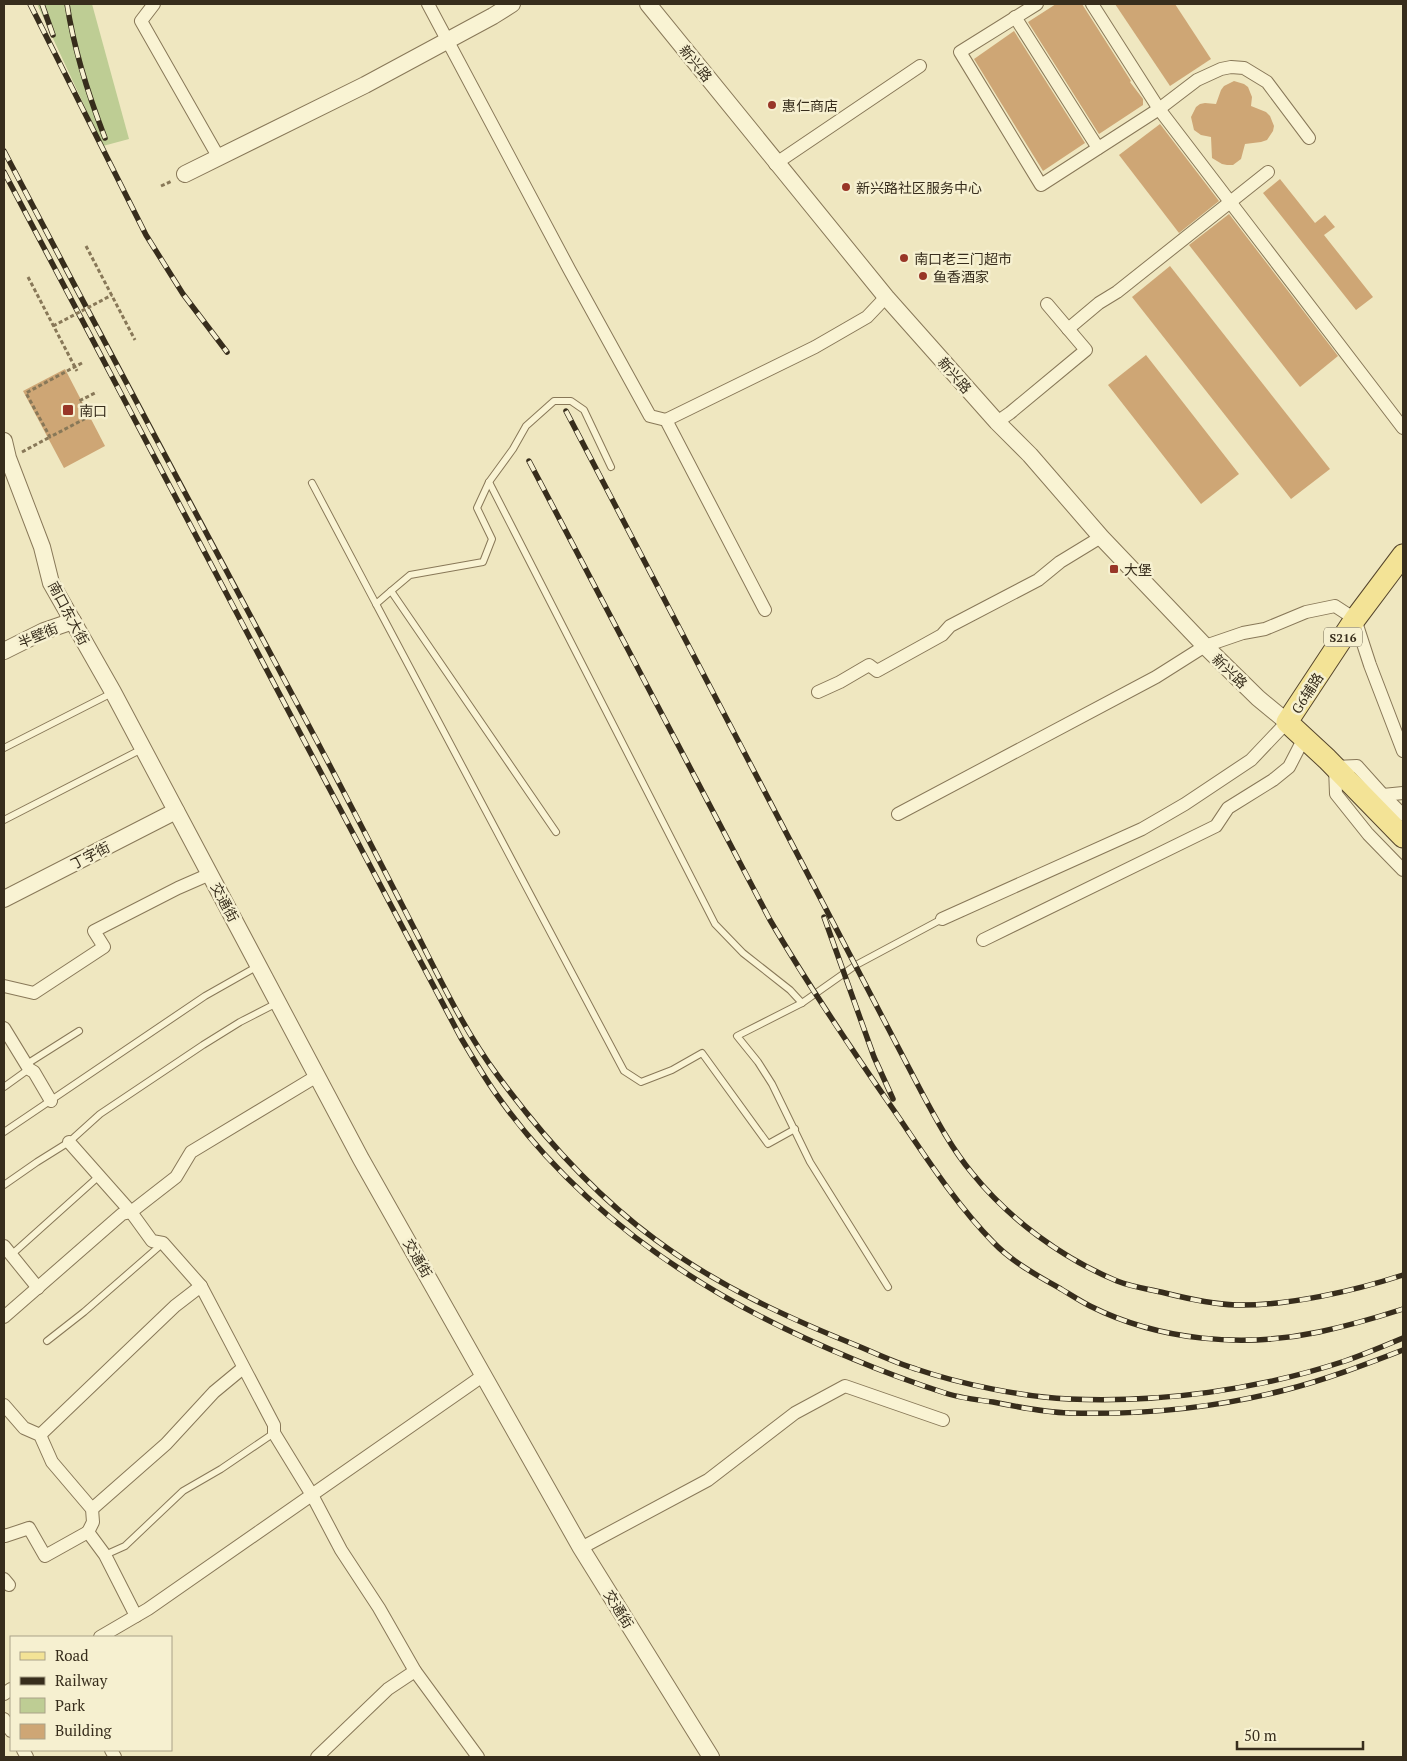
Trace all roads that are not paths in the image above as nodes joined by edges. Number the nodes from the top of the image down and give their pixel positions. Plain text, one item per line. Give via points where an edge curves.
1 (154, 4) edge
2 (428, 4) edge
3 (512, 4) edge
4 (648, 4) edge
5 (1037, 4) edge
6 (1092, 4) edge
7 (1015, 17) junction
8 (447, 41) junction
9 (920, 66) dead end
10 (1159, 108) junction
11 (1309, 138) dead end
12 (1098, 148) junction
13 (219, 158) junction
14 (775, 164) dead end
15 (1268, 172) dead end
16 (185, 174) dead end
17 (1230, 203) junction
18 (886, 297) junction
19 (1047, 304) dead end
20 (1068, 329) junction
21 (666, 420) junction
22 (997, 422) junction
23 (1403, 428) edge
24 (4, 441) edge
25 (611, 467) dead end
26 (489, 482) junction
27 (312, 483) dead end
28 (1101, 537) junction
29 (1403, 555) edge
30 (391, 591) junction
31 (376, 604) junction
32 (765, 610) dead end
33 (1355, 619) junction
34 (74, 621) junction
35 (1204, 646) junction
36 (4, 651) edge
37 (113, 692) junction
38 (818, 692) dead end
39 (1287, 722) junction
40 (1304, 738) junction
41 (4, 748) edge
42 (143, 748) junction
43 (1403, 750) edge
44 (1335, 767) junction
45 (1403, 793) edge
46 (1383, 795) junction
47 (176, 810) junction
48 (898, 814) dead end
49 (1403, 815) edge
50 (4, 820) edge
51 (556, 832) dead end
52 (1403, 837) edge
53 (1403, 870) edge
54 (210, 874) junction
55 (4, 899) edge
56 (942, 919) joint
57 (984, 940) dead end
58 (259, 966) junction
59 (4, 986) edge
60 (278, 1002) junction
61 (802, 1003) junction
62 (4, 1028) edge
63 (79, 1031) dead end
64 (29, 1069) junction
65 (317, 1076) junction
66 (4, 1087) edge
67 (51, 1101) junction
68 (795, 1129) junction
69 (4, 1132) edge
70 (69, 1142) junction
71 (98, 1177) junction
72 (4, 1185) edge
73 (130, 1212) junction
74 (163, 1243) junction
75 (7, 1251) edge
76 (200, 1286) junction
77 (888, 1287) dead end
78 (38, 1288) junction
79 (4, 1317) edge
80 (47, 1341) dead end
81 (244, 1368) junction
82 (484, 1375) junction
83 (4, 1405) edge
84 (943, 1420) dead end
85 (274, 1434) junction
86 (40, 1435) junction
87 (312, 1495) junction
88 (92, 1509) junction
89 (88, 1532) junction
90 (4, 1535) edge
91 (581, 1548) junction
92 (104, 1555) junction
93 (136, 1616) junction
94 (102, 1636) edge
95 (415, 1671) junction
96 (317, 1757) edge
97 (478, 1757) edge
98 (711, 1757) edge

1 - 13 street via 141,21
2 - 8 street
3 - 8 street
4 - 18 street, 新兴路
5 - 7 street
6 - 10 street
7 - 12 street
7 - 12 street via 960,52 1040,186
8 - 13 street
8 - 21 street via 650,416
9 - 14 street
10 - 11 street via 1211,72 1231,67 1244,68 1267,82
10 - 12 street
10 - 17 street
13 - 16 street
15 - 17 street
17 - 20 street
17 - 23 street
18 - 21 street via 867,317 815,347
18 - 22 street, 新兴路
19 - 20 street
20 - 22 street via 1086,350
21 - 32 street
22 - 28 street, 新兴路
24 - 34 street, 南口东大街 via 42,547 51,583
25 - 26 lane via 584,410 571,401 554,401 526,426
26 - 30 lane via 476,508 492,539 484,562 410,576
26 - 61 lane via 715,924 743,953
27 - 31 lane
28 - 35 street, 新兴路
28 - 38 street via 1038,580 950,626 942,634 877,671 869,665
29 - 33 main road, G6辅路 / S216
30 - 31 lane
30 - 51 lane
31 - 68 lane via 624,1071 641,1082 702,1053 768,1144
33 - 35 street via 1335,606 1306,612 1278,625
33 - 39 main road, G6辅路 / S216
33 - 43 street
34 - 36 street, 半壁街 via 44,630
34 - 37 street, 南口东大街
35 - 39 street, 新兴路
35 - 48 street via 1156,677
37 - 41 lane
37 - 42 street, 南口东大街
39 - 40 main road, G6辅路
39 - 56 street via 1251,760 1142,829
40 - 44 main road, G6辅路
40 - 57 street via 1288,767 1228,808 1216,826
42 - 47 street, 交通街
42 - 50 lane
44 - 46 street via 1357,766
44 - 52 main road, G6辅路
44 - 53 street via 1336,794
45 - 46 street
46 - 49 street
47 - 54 street, 交通街
47 - 55 street, 丁字街
54 - 58 street, 交通街
54 - 59 street via 94,931 104,947 34,993
56 - 61 lane via 856,966
58 - 60 street, 交通街
58 - 67 lane via 205,996
60 - 65 street, 交通街
60 - 70 lane via 203,1045 100,1114
61 - 68 lane via 737,1036 772,1084
62 - 64 street
63 - 64 lane via 30,1062
64 - 66 lane
64 - 67 street
65 - 73 street via 191,1152 176,1177
65 - 82 street, 交通街
67 - 69 lane
68 - 77 lane via 810,1162
70 - 71 street
70 - 72 lane
71 - 73 street
71 - 75 lane
73 - 74 street via 152,1241
73 - 78 street via 122,1214
74 - 76 street
74 - 80 lane
75 - 78 street
76 - 81 street
76 - 86 street
78 - 79 street
81 - 85 street via 274,1425
81 - 88 street via 214,1392 166,1444
82 - 87 street
82 - 91 street, 交通街
83 - 86 street via 24,1428
84 - 91 street via 845,1386 795,1413 708,1480
85 - 87 street
85 - 92 lane via 183,1491 125,1546
86 - 88 street via 52,1462
87 - 93 street
87 - 95 street via 341,1550
88 - 89 street via 93,1522
89 - 90 street via 45,1556 29,1528
89 - 92 street
91 - 98 street, 交通街
92 - 93 street
93 - 94 street
95 - 96 street via 388,1689
95 - 97 street

